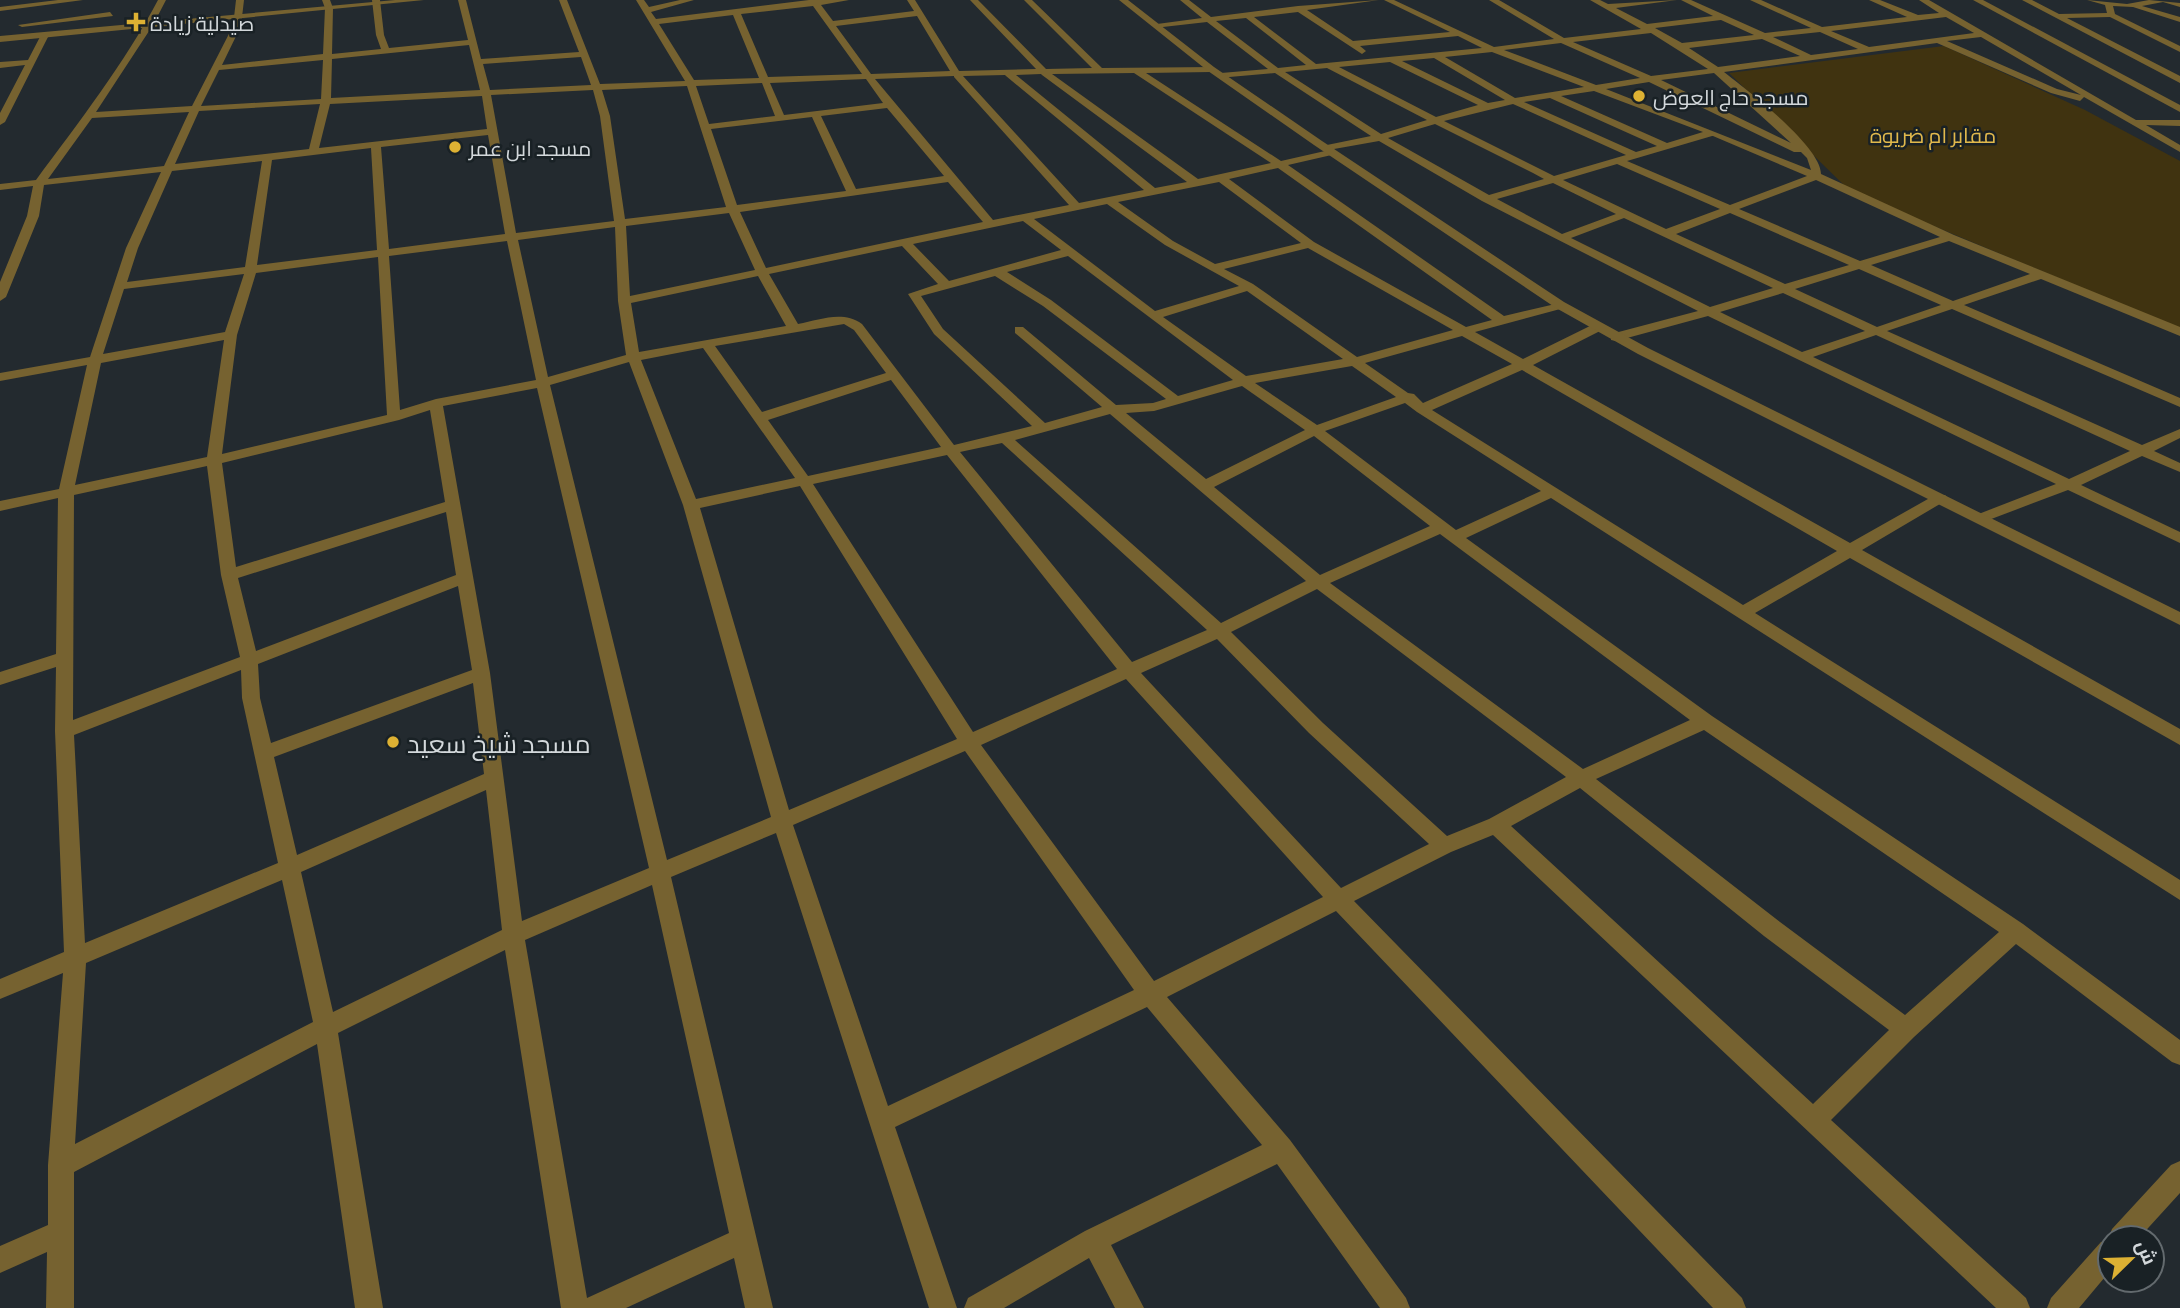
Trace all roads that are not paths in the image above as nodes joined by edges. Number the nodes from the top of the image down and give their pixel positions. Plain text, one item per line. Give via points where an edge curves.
1 (79, 0) edge
2 (162, 0) edge
3 (240, 0) edge
4 (420, 0) edge
5 (462, 0) edge
6 (563, 0) edge
7 (690, 0) edge
8 (845, 0) edge
9 (911, 0) edge
10 (974, 0) edge
11 (1028, 0) edge
12 (1123, 0) edge
13 (1184, 0) edge
14 (1287, 0) edge
15 (1375, 0) edge
16 (1388, 0) edge
17 (1493, 0) edge
18 (1594, 0) edge
19 (1673, 0) edge
20 (1685, 0) edge
21 (1754, 0) edge
22 (1872, 0) edge
23 (1923, 0) edge
24 (1978, 0) edge
25 (2026, 0) edge
26 (2091, 0) edge
27 (2163, 0) edge
28 (377, 2) edge
29 (814, 2) edge
30 (33, 3) edge
31 (327, 4) edge
32 (2109, 4) junction
33 (2180, 5) edge
34 (2134, 6) junction
35 (1606, 7) junction
36 (0, 9) edge
37 (1300, 9) junction
38 (648, 11) edge
39 (736, 12) junction
40 (919, 13) junction
41 (1247, 15) junction
42 (240, 16) junction
43 (1952, 16) junction
44 (2057, 16) junction
45 (2112, 16) junction
46 (1723, 17) junction
47 (1968, 17) dead end
48 (1982, 17) dead end
49 (2009, 17) junction
50 (1916, 18) junction
51 (1208, 20) junction
52 (2180, 20) edge
53 (830, 24) junction
54 (22, 25) junction
55 (149, 25) junction
56 (1157, 26) junction
57 (1648, 29) junction
58 (1820, 29) junction
59 (100, 30) junction
60 (1458, 34) junction
61 (1983, 34) junction
62 (45, 35) junction
63 (1763, 36) junction
64 (16, 37) junction
65 (0, 39) edge
66 (1937, 40) junction
67 (471, 41) junction
68 (1563, 41) junction
69 (1353, 44) junction
70 (1680, 46) junction
71 (1494, 49) junction
72 (2180, 49) edge
73 (1867, 50) junction
74 (386, 51) junction
75 (583, 54) junction
76 (1436, 55) junction
77 (327, 57) junction
78 (1809, 57) junction
79 (1390, 59) junction
80 (1373, 60) junction
81 (30, 62) junction
82 (476, 62) junction
83 (1326, 64) junction
84 (0, 65) edge
85 (1312, 65) junction
86 (215, 68) junction
87 (1136, 70) junction
88 (1275, 70) junction
89 (1100, 71) junction
90 (1718, 72) junction
91 (1045, 73) junction
92 (1216, 73) junction
93 (1009, 74) junction
94 (957, 75) junction
95 (869, 77) junction
96 (1652, 79) junction
97 (2180, 79) edge
98 (766, 80) junction
99 (691, 83) junction
100 (597, 88) junction
101 (1598, 89) junction
102 (486, 94) junction
103 (1553, 96) junction
104 (326, 100) junction
105 (1514, 101) junction
106 (2101, 103) junction
107 (5, 105) edge
108 (889, 105) junction
109 (1487, 106) junction
110 (195, 109) junction
111 (2180, 109) edge
112 (815, 114) junction
113 (89, 115) junction
114 (781, 118) junction
115 (1434, 121) junction
116 (0, 122) edge
117 (2134, 122) junction
118 (2180, 123) edge
119 (706, 127) junction
120 (491, 132) junction
121 (1712, 133) junction
122 (1378, 138) junction
123 (376, 146) junction
124 (1665, 146) junction
125 (2180, 149) edge
126 (1329, 150) junction
127 (313, 154) junction
128 (1635, 155) junction
129 (1811, 156) junction
130 (267, 158) junction
131 (1616, 160) junction
132 (1279, 164) junction
133 (166, 169) junction
134 (1816, 176) junction
135 (951, 178) junction
136 (1220, 178) junction
137 (1554, 178) junction
138 (39, 183) junction
139 (1196, 183) junction
140 (0, 187) edge
141 (1152, 191) junction
142 (852, 192) junction
143 (1486, 199) junction
144 (1108, 200) junction
145 (732, 207) junction
146 (1077, 207) junction
147 (1730, 209) junction
148 (1626, 213) junction
149 (1024, 217) junction
150 (620, 221) junction
151 (990, 224) junction
152 (1667, 233) junction
153 (511, 235) junction
154 (1950, 237) junction
155 (1562, 238) junction
156 (905, 242) junction
157 (1310, 244) junction
158 (384, 251) junction
159 (1072, 251) junction
160 (1861, 265) junction
161 (1216, 267) junction
162 (6, 269) edge
163 (251, 269) junction
164 (996, 271) junction
165 (762, 272) junction
166 (2040, 275) junction
167 (945, 284) junction
168 (121, 286) junction
169 (1249, 287) junction
170 (1782, 287) junction
171 (0, 297) edge
172 (624, 301) junction
173 (1560, 305) junction
174 (1951, 305) junction
175 (1708, 312) junction
176 (1155, 315) junction
177 (1501, 320) junction
178 (1598, 327) junction
179 (794, 328) junction
180 (1019, 330) dead end
181 (1876, 330) junction
182 (1464, 332) junction
183 (2180, 332) edge
184 (231, 335) junction
185 (1616, 337) junction
186 (707, 344) junction
187 (1803, 356) junction
188 (634, 357) junction
189 (95, 360) junction
190 (1356, 361) junction
191 (1522, 365) junction
192 (895, 374) junction
193 (0, 377) edge
194 (1243, 382) junction
195 (543, 383) junction
196 (1409, 397) junction
197 (1177, 401) junction
198 (436, 403) junction
199 (2180, 403) edge
200 (1112, 409) junction
201 (1422, 409) junction
202 (394, 417) junction
203 (762, 417) junction
204 (1042, 428) junction
205 (1315, 430) junction
206 (2180, 433) edge
207 (1005, 438) junction
208 (950, 449) junction
209 (2140, 450) junction
210 (214, 460) junction
211 (2180, 468) edge
212 (804, 481) junction
213 (2070, 484) junction
214 (1204, 485) junction
215 (66, 491) junction
216 (1554, 491) junction
217 (1940, 498) junction
218 (453, 505) junction
219 (691, 505) junction
220 (0, 506) edge
221 (1980, 518) junction
222 (1448, 532) junction
223 (2180, 538) edge
224 (1850, 550) junction
225 (229, 575) junction
226 (464, 578) junction
227 (1318, 582) junction
228 (1744, 612) junction
229 (2180, 619) edge
230 (1219, 631) junction
231 (63, 658) junction
232 (249, 659) junction
233 (1129, 671) junction
234 (481, 673) junction
235 (0, 679) edge
236 (1705, 721) junction
237 (65, 731) junction
238 (2180, 738) edge
239 (970, 742) junction
240 (264, 753) junction
241 (1581, 778) junction
242 (492, 779) junction
243 (782, 821) junction
244 (1496, 825) junction
245 (1444, 846) junction
246 (289, 868) junction
247 (660, 873) junction
248 (2180, 891) edge
249 (1338, 899) junction
250 (2015, 931) junction
251 (513, 935) junction
252 (75, 956) junction
253 (0, 989) edge
254 (1150, 994) junction
255 (326, 1030) junction
256 (1906, 1030) junction
257 (2180, 1055) edge
258 (1815, 1119) junction
259 (880, 1122) junction
260 (1281, 1149) junction
261 (61, 1165) junction
262 (2180, 1174) edge
263 (2134, 1224) edge
264 (59, 1233) junction
265 (744, 1240) junction
266 (1094, 1240) junction
267 (0, 1261) edge
268 (2096, 1267) edge
269 (60, 1308) edge
270 (369, 1308) edge
271 (575, 1308) edge
272 (596, 1308) edge
273 (759, 1308) edge
274 (943, 1308) edge
275 (978, 1308) edge
276 (1130, 1308) edge
277 (1396, 1308) edge
278 (1732, 1308) edge
279 (2016, 1308) edge
280 (2061, 1308) edge

1 - 30 street
2 - 55 street
3 - 42 street
4 - 28 street
5 - 67 street
6 - 75 street
7 - 38 street
8 - 29 street
9 - 40 street
10 - 91 street
11 - 89 street
12 - 56 street
13 - 51 street
14 - 37 street
15 - 37 street
16 - 60 street
17 - 68 street
18 - 35 street
19 - 35 street
20 - 46 street
21 - 58 street
22 - 50 street
23 - 43 street
24 - 49 street
25 - 44 street
26 - 32 street
27 - 33 street
27 - 34 street
28 - 31 street
28 - 74 street
29 - 39 street
29 - 53 street
30 - 36 street
30 - 54 street
31 - 42 street
31 - 77 street
32 - 34 street
32 - 45 street
34 - 52 street
35 - 57 street
37 - 41 street
37 - 69 street
38 - 39 street
38 - 99 street
39 - 98 street
40 - 53 street
40 - 94 street
41 - 51 street
41 - 85 street
42 - 55 street
42 - 86 street
43 - 47 street
43 - 50 street
43 - 61 street
44 - 45 street
44 - 49 street
44 - 97 street
45 - 72 street
46 - 57 street
46 - 63 street
48 - 49 street
49 - 111 street
50 - 58 street
51 - 56 street
51 - 88 street
53 - 95 street
54 - 59 street via 111,10
54 - 64 street
55 - 59 street
55 - 113 street
56 - 92 street
57 - 68 street
57 - 70 street
58 - 63 street
58 - 73 street
59 - 62 street
60 - 69 street
60 - 71 street
61 - 66 street
61 - 106 street
62 - 64 street
62 - 81 street
63 - 70 street
63 - 78 street
64 - 65 street
66 - 73 street
66 - 106 street via 2054,91
67 - 74 street
67 - 82 street
68 - 71 street
68 - 96 street
69 - 80 street
70 - 90 street
71 - 76 street
71 - 101 street
73 - 78 street
74 - 77 street
75 - 82 street
75 - 100 street
76 - 79 street
76 - 105 street
77 - 86 street
77 - 104 street
78 - 90 street
79 - 80 street
79 - 109 street
80 - 83 street
81 - 84 street
81 - 107 street
82 - 102 street
83 - 85 street
83 - 115 street
85 - 88 street
86 - 110 street
87 - 89 street
87 - 92 street
87 - 132 street
88 - 92 street
88 - 122 street
89 - 91 street
90 - 96 street
90 - 129 street
91 - 93 street
91 - 139 street
92 - 126 street
93 - 94 street
93 - 141 street
94 - 95 street
94 - 146 street
95 - 98 street
95 - 108 street
96 - 101 street
96 - 129 street
98 - 99 street
98 - 114 street
99 - 100 street
99 - 119 street
100 - 102 street
100 - 150 street
101 - 103 street
101 - 121 street
102 - 104 street
102 - 120 street
103 - 105 street
103 - 124 street
104 - 110 street
104 - 127 street
105 - 109 street
105 - 128 street
106 - 117 street
107 - 116 street
108 - 112 street
108 - 135 street
109 - 115 street
110 - 113 street
110 - 133 street
112 - 114 street
112 - 142 street
113 - 138 street
114 - 119 street
115 - 122 street
115 - 137 street
117 - 118 street
117 - 125 street
119 - 145 street
120 - 123 street
120 - 153 street
121 - 124 street
121 - 134 street
122 - 126 street
122 - 143 street
123 - 127 street
123 - 158 street
124 - 128 street
126 - 132 street
126 - 173 street
127 - 130 street
128 - 131 street
129 - 134 street
130 - 133 street
130 - 163 street
131 - 137 street
131 - 147 street
132 - 136 street
132 - 177 street
133 - 138 street
133 - 168 street
134 - 147 street
134 - 154 street
135 - 142 street
135 - 151 street
136 - 139 street
136 - 157 street
137 - 143 street
137 - 148 street
138 - 140 street
138 - 162 street via 33,216
139 - 141 street
141 - 144 street
142 - 145 street
143 - 155 street
144 - 146 street
144 - 161 street via 1169,243
145 - 150 street
145 - 165 street
146 - 149 street
147 - 152 street
147 - 160 street
148 - 152 street
148 - 155 street
149 - 151 street
149 - 159 street
150 - 153 street
150 - 172 street
151 - 156 street
152 - 170 street
153 - 158 street
153 - 195 street
154 - 160 street
154 - 166 street
155 - 175 street
156 - 165 street
156 - 167 street
157 - 161 street
157 - 182 street
158 - 163 street
158 - 202 street
159 - 164 street
159 - 176 street
160 - 170 street
160 - 174 street
161 - 169 street
162 - 171 street
163 - 168 street
163 - 184 street
164 - 167 street
164 - 197 street via 1047,303
165 - 172 street
165 - 179 street
166 - 174 street
166 - 183 street
167 - 204 street via 920,290 915,298 938,331
168 - 189 street
169 - 176 street
169 - 190 street
170 - 175 street
170 - 181 street
172 - 188 street
173 - 177 street
173 - 178 street
174 - 181 street
174 - 199 street
175 - 185 street
175 - 187 street
176 - 194 street
177 - 182 street
178 - 185 street
178 - 191 street
179 - 186 street
179 - 192 street via 854,322
180 - 200 street
181 - 187 street
181 - 209 street
182 - 190 street
182 - 191 street
184 - 189 street
184 - 210 street
185 - 217 street
186 - 188 street
186 - 203 street
187 - 213 street
188 - 195 street
188 - 219 street
189 - 193 street
189 - 215 street
190 - 194 street
190 - 196 street
191 - 201 street
191 - 224 street
192 - 203 street
192 - 208 street
194 - 197 street
194 - 205 street
195 - 198 street
195 - 247 street
196 - 201 street
196 - 205 street
197 - 200 street
198 - 202 street
198 - 218 street
200 - 204 street
200 - 214 street
201 - 216 street
202 - 210 street
203 - 212 street
204 - 207 street
205 - 214 street
205 - 222 street
206 - 209 street
207 - 208 street
207 - 230 street
208 - 212 street
208 - 233 street
209 - 211 street
209 - 213 street
210 - 215 street
210 - 225 street
212 - 219 street
212 - 239 street
213 - 221 street
213 - 223 street
214 - 227 street
215 - 220 street
215 - 231 street
216 - 222 street
216 - 228 street
217 - 221 street
217 - 224 street
218 - 225 street
218 - 226 street
219 - 243 street
221 - 229 street
222 - 227 street
222 - 236 street
224 - 228 street
224 - 238 street
225 - 232 street
226 - 232 street
226 - 234 street
227 - 230 street
227 - 241 street
228 - 248 street
230 - 233 street
230 - 245 street
231 - 235 street
231 - 237 street
232 - 237 street
232 - 240 street via 251,698
233 - 239 street
233 - 249 street
234 - 240 street
234 - 242 street
236 - 241 street
236 - 250 street
237 - 252 street
239 - 243 street
239 - 254 street
240 - 246 street
241 - 244 street
241 - 256 street
242 - 246 street
242 - 251 street
243 - 247 street
243 - 259 street
244 - 245 street
244 - 258 street
245 - 249 street
246 - 252 street
246 - 255 street
247 - 251 street
247 - 265 street
249 - 254 street
249 - 278 street
250 - 256 street
250 - 257 street
251 - 255 street
251 - 271 street
252 - 253 street
252 - 261 street
254 - 259 street
254 - 260 street
255 - 261 street
255 - 270 street
256 - 258 street
258 - 279 street
259 - 274 street
260 - 266 street
260 - 277 street
261 - 264 street
262 - 263 street
264 - 267 street
264 - 269 street
265 - 272 street
265 - 273 street
266 - 275 street
266 - 276 street
268 - 280 street

